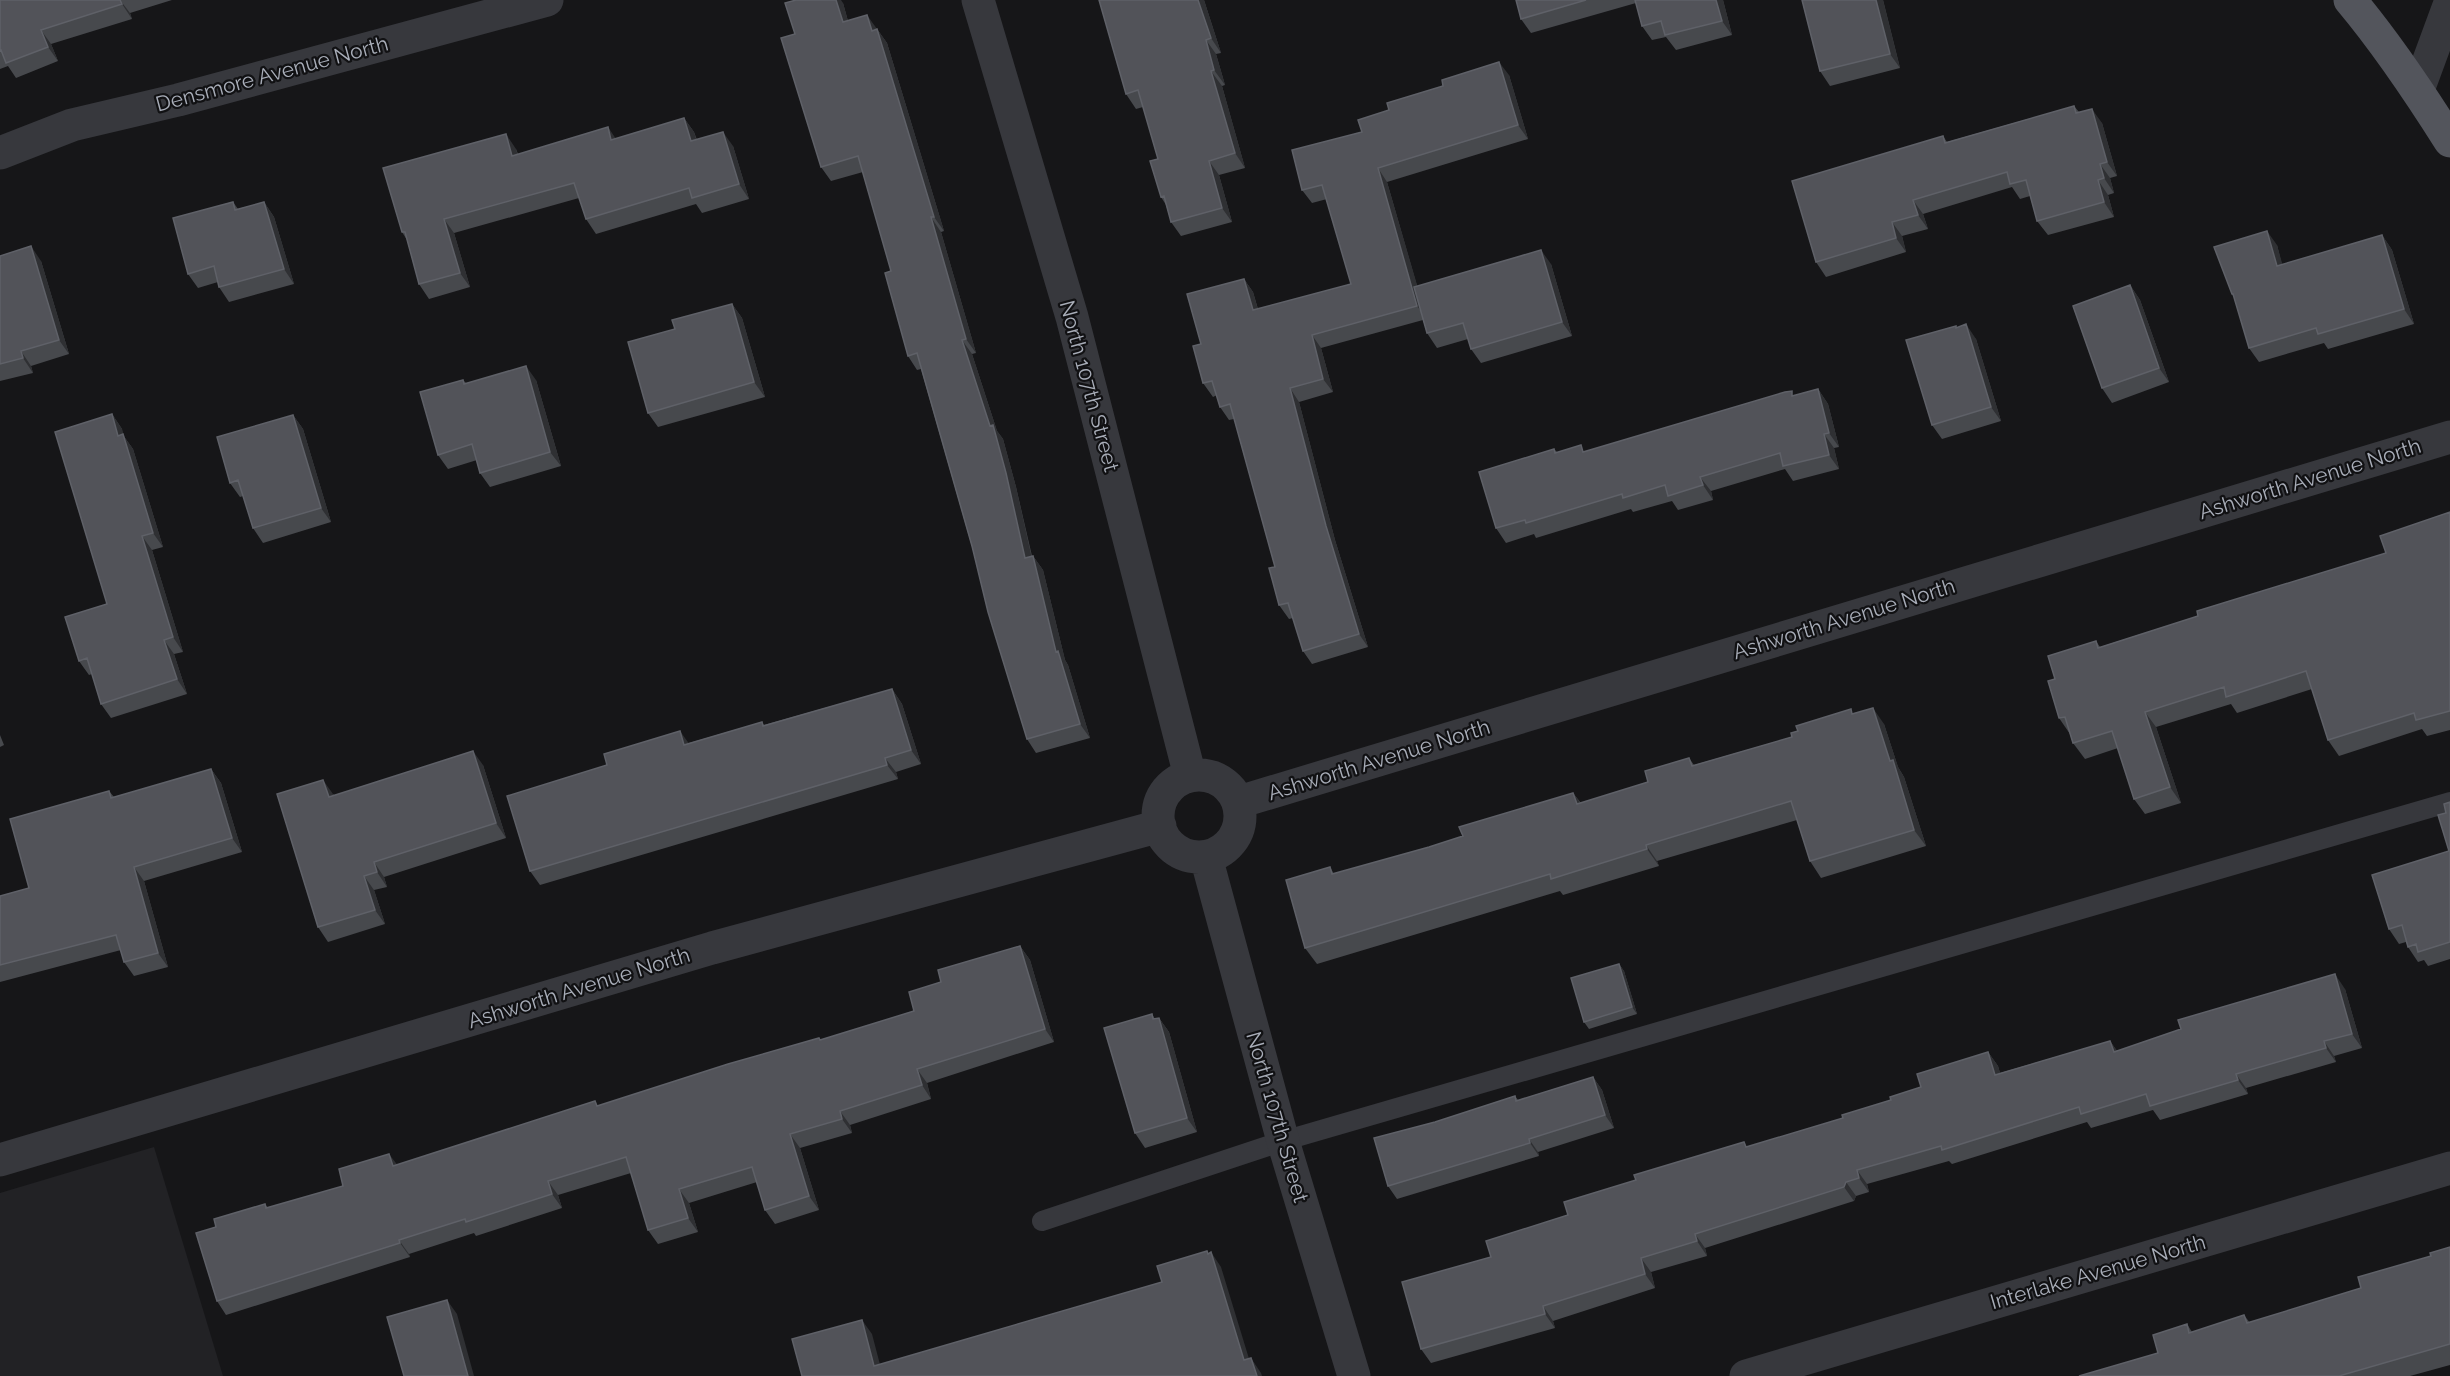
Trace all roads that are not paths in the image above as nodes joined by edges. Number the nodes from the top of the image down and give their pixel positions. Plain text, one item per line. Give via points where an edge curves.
1 (547, 0) edge
2 (978, 0) edge
3 (2349, 0) edge
4 (2450, 3) edge
5 (2418, 90) junction
6 (2450, 141) edge
7 (0, 153) edge
8 (2450, 437) edge
9 (1190, 776) junction
10 (1239, 802) junction
11 (2450, 802) edge
12 (1160, 826) junction
13 (1206, 857) junction
14 (1282, 1142) junction
15 (0, 1160) edge
16 (2450, 1168) edge
17 (1042, 1221) dead end
18 (1354, 1376) edge
19 (1746, 1376) edge

1 - 7 street, Densmore Avenue North via 72,125
2 - 9 street, North 107th Street via 1072,317
3 - 5 main road
4 - 5 street
5 - 6 main road
8 - 10 street, Ashworth Avenue North
9 - 10 street via 1209,775 1221,780
9 - 12 street via 1172,784 1164,794 1159,806
10 - 13 street via 1241,816 1231,843
11 - 14 lane
12 - 13 street via 1168,843 1178,852
12 - 15 street, Ashworth Avenue North via 712,948
13 - 14 street, North 107th Street
14 - 17 lane
14 - 18 street, North 107th Street
16 - 19 street, Interlake Avenue North

